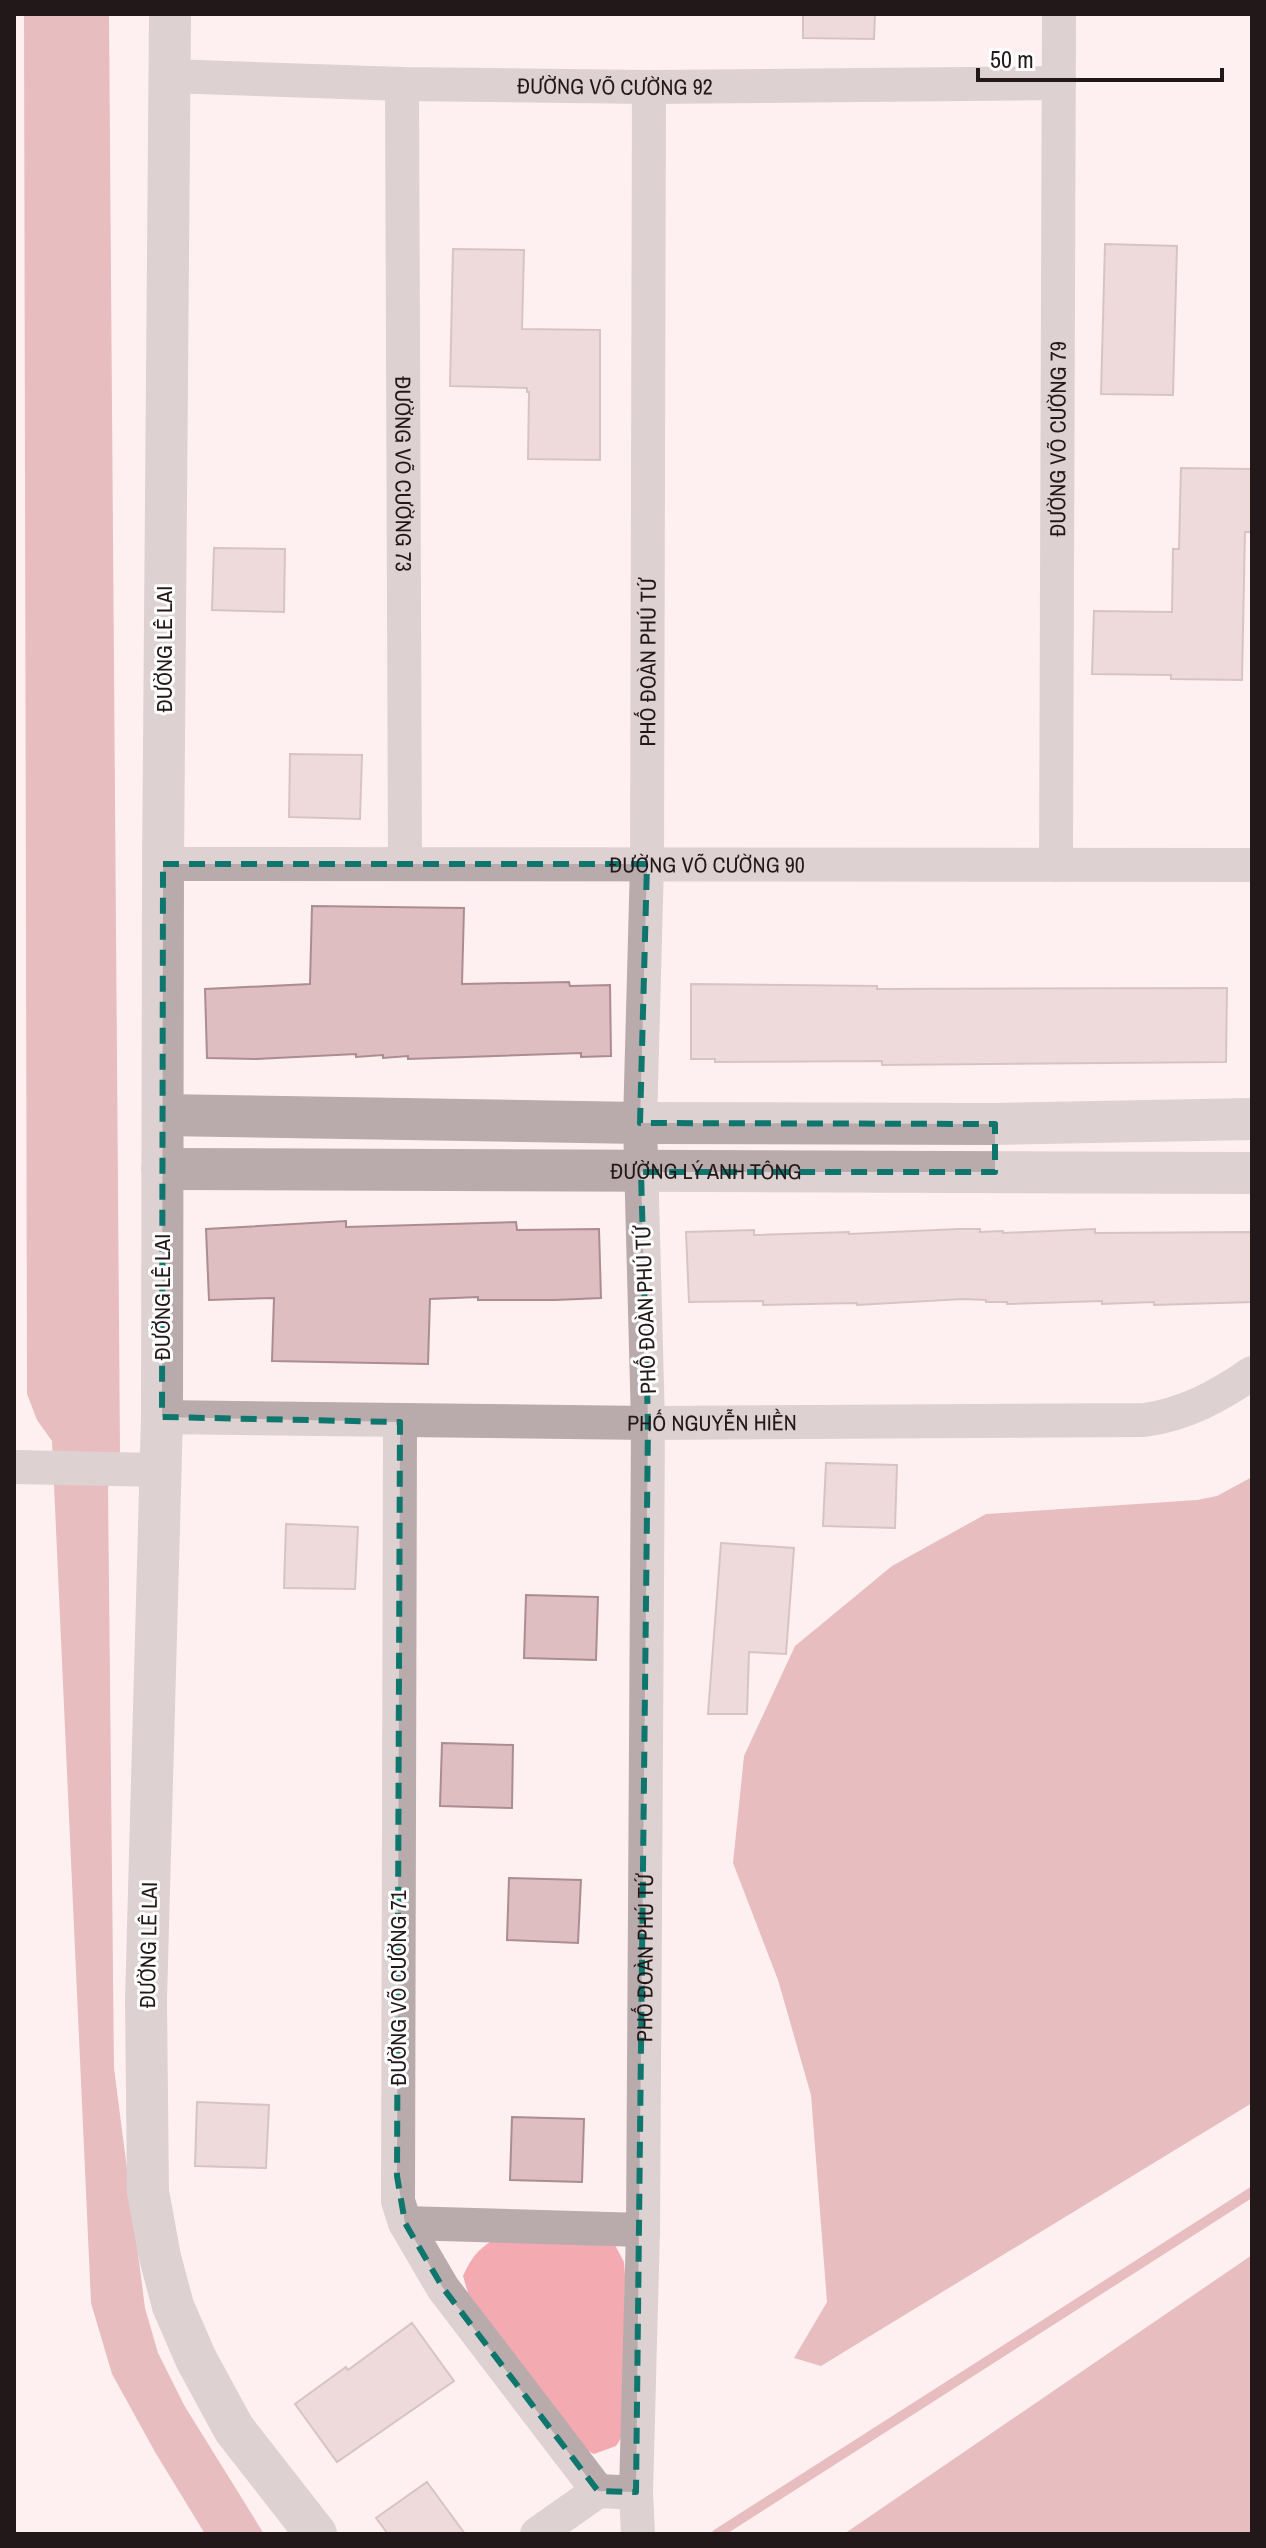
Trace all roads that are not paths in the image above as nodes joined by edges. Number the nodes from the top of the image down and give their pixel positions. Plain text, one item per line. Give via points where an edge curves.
1 (170, 14) edge
2 (1059, 14) edge
3 (169, 76) junction
4 (1059, 83) junction
5 (402, 84) junction
6 (649, 87) junction
7 (163, 864) junction
8 (405, 864) junction
9 (647, 864) junction
10 (1056, 865) junction
11 (1252, 865) edge
12 (163, 1115) junction
13 (1252, 1119) edge
14 (640, 1123) junction
15 (995, 1124) junction
16 (162, 1169) junction
17 (641, 1172) junction
18 (995, 1172) junction
19 (1252, 1173) edge
20 (1252, 1373) edge
21 (162, 1417) junction
22 (400, 1422) junction
23 (648, 1423) junction
24 (24, 1467) edge
25 (159, 1470) junction
26 (405, 2223) junction
27 (643, 2230) junction
28 (598, 2491) junction
29 (637, 2517) edge
30 (316, 2534) edge
31 (537, 2534) edge

1 - 3 street, ĐƯỜNG LÊ LAI
2 - 4 street, ĐƯỜNG VÕ CƯỜNG 79
3 - 5 street, ĐƯỜNG VÕ CƯỜNG 92
3 - 7 street, ĐƯỜNG LÊ LAI
4 - 6 street, ĐƯỜNG VÕ CƯỜNG 92
4 - 10 street, ĐƯỜNG VÕ CƯỜNG 79
5 - 6 street, ĐƯỜNG VÕ CƯỜNG 92
5 - 8 street, ĐƯỜNG VÕ CƯỜNG 73
6 - 9 street, PHỐ ĐOÀN PHÚ TỨ
7 - 8 street, ĐƯỜNG VÕ CƯỜNG 90
7 - 12 street, ĐƯỜNG LÊ LAI
8 - 9 street, ĐƯỜNG VÕ CƯỜNG 90
9 - 10 street, ĐƯỜNG VÕ CƯỜNG 90
9 - 14 street, PHỐ ĐOÀN PHÚ TỨ
10 - 11 street, ĐƯỜNG VÕ CƯỜNG 90
12 - 14 street
12 - 16 street, ĐƯỜNG LÊ LAI
13 - 15 street
14 - 15 street
14 - 17 street, PHỐ ĐOÀN PHÚ TỨ
15 - 18 street
16 - 17 street, ĐƯỜNG LÝ ANH TÔNG
16 - 21 street, ĐƯỜNG LÊ LAI
17 - 18 street, ĐƯỜNG LÝ ANH TÔNG
17 - 23 street, PHỐ ĐOÀN PHÚ TỨ
18 - 19 street, ĐƯỜNG LÝ ANH TÔNG
20 - 23 street, PHỐ NGUYỄN HIỀN via 1175,1414 1144,1420
21 - 22 street, PHỐ NGUYỄN HIỀN
21 - 25 street, ĐƯỜNG LÊ LAI
22 - 23 street, PHỐ NGUYỄN HIỀN
22 - 26 street, ĐƯỜNG VÕ CƯỜNG 71 via 397,2176
23 - 27 street, PHỐ ĐOÀN PHÚ TỨ
24 - 25 street
25 - 30 street, ĐƯỜNG LÊ LAI via 146,2000 148,2192 173,2306 196,2359 234,2429
26 - 27 street
26 - 28 street, ĐƯỜNG VÕ CƯỜNG 71 via 443,2288
27 - 29 street, PHỐ ĐOÀN PHÚ TỨ
28 - 29 street
28 - 31 street

